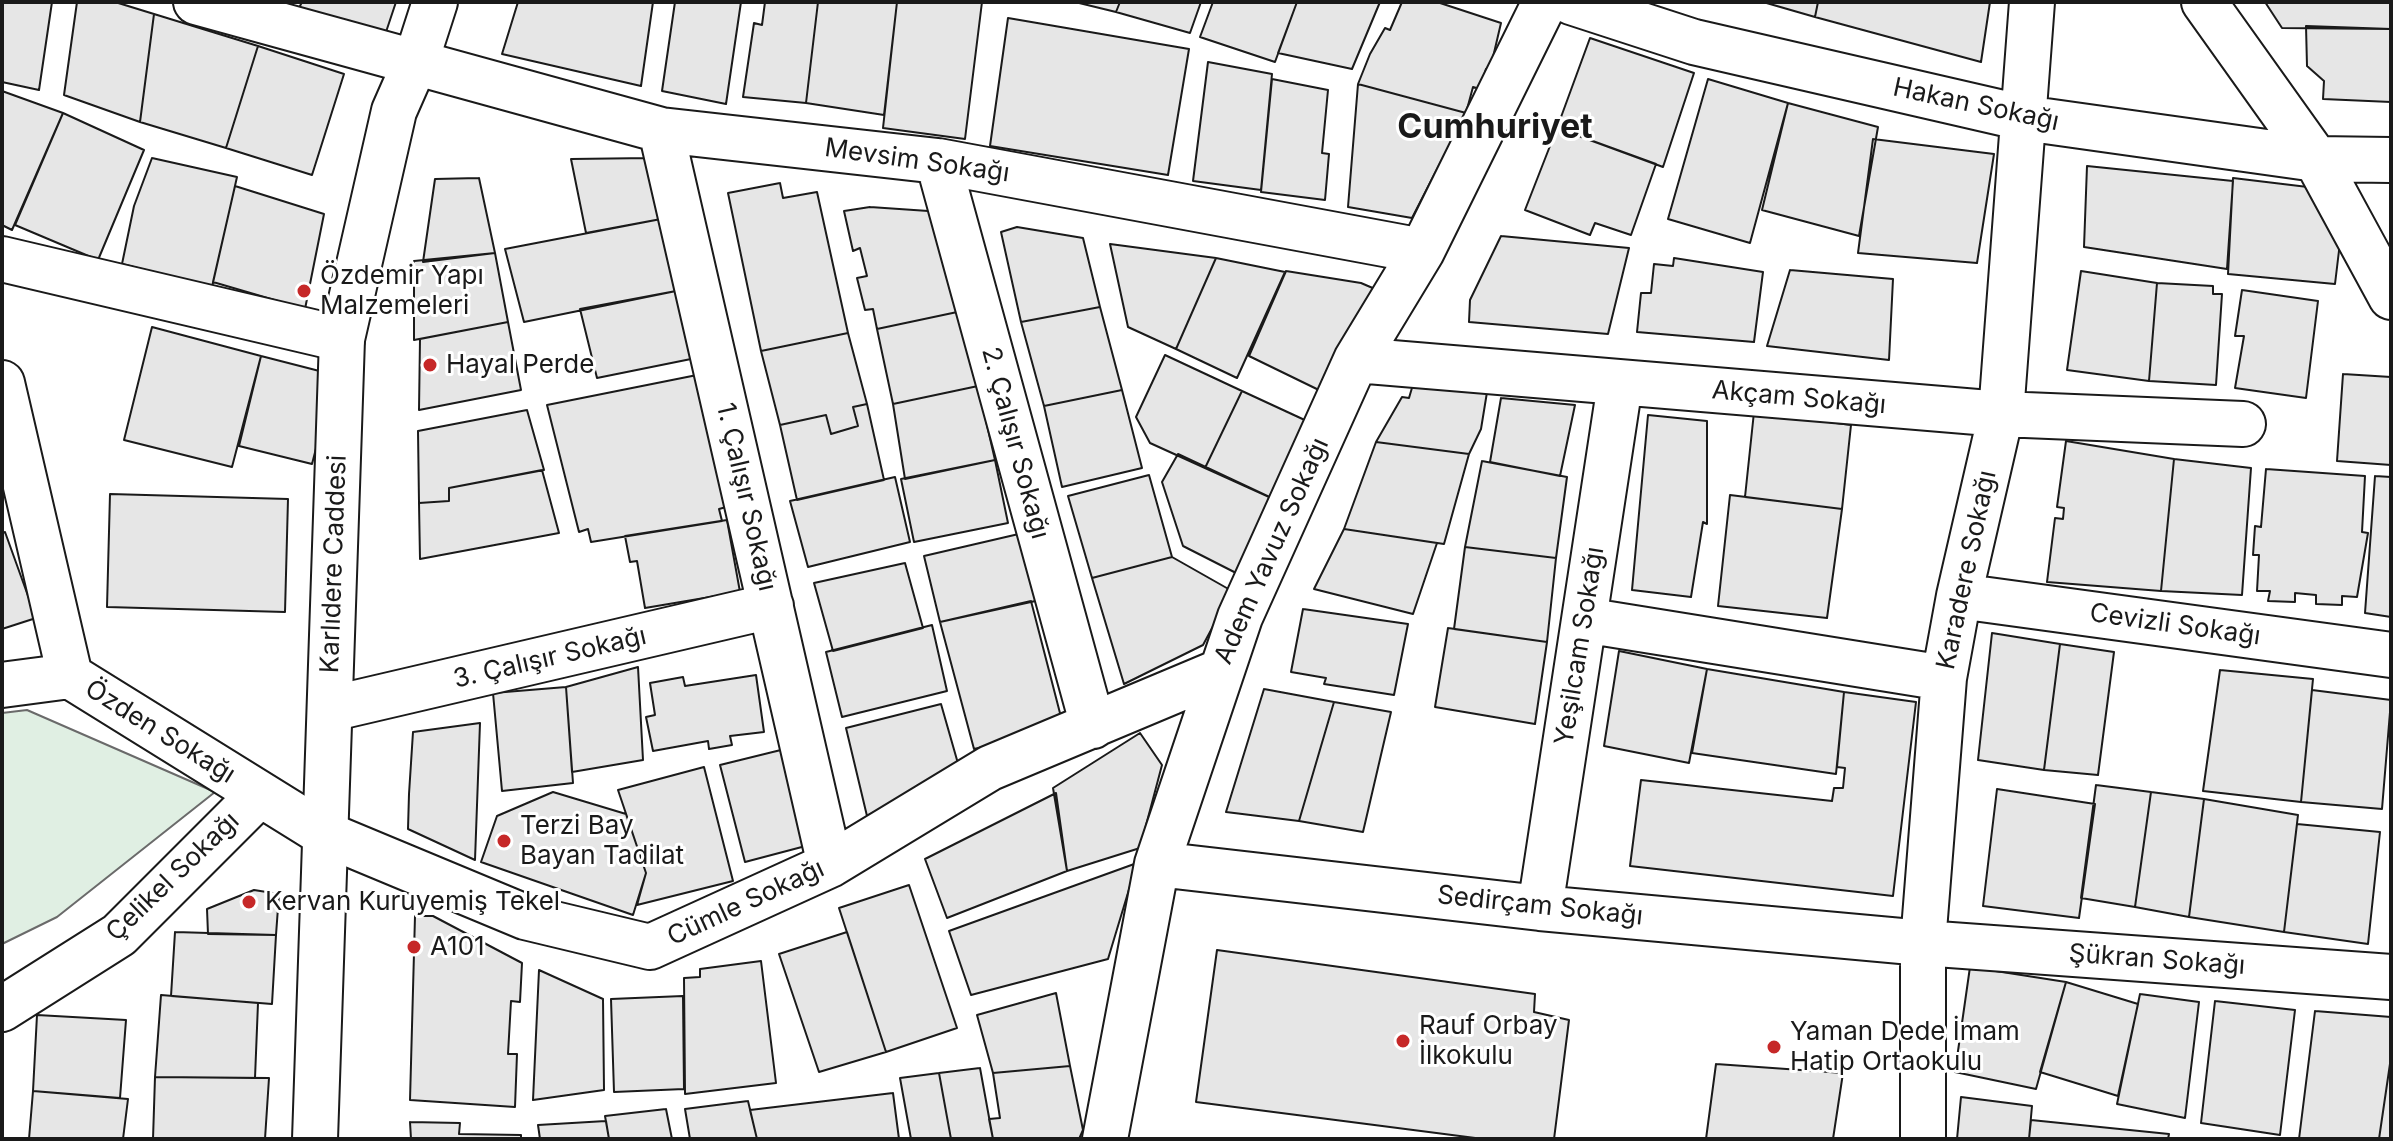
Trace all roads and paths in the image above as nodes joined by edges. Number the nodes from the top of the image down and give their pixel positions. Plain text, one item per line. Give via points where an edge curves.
1 (196, 2) edge
2 (435, 2) edge
3 (1545, 2) edge
4 (1571, 2) edge
5 (2032, 2) edge
6 (2204, 2) edge
7 (416, 61) junction
8 (2024, 118) junction
9 (661, 130) junction
10 (2316, 159) junction
11 (2391, 160) edge
12 (938, 161) junction
13 (1422, 251) junction
14 (2, 259) edge
15 (2391, 297) edge
16 (342, 339) junction
17 (1356, 360) junction
18 (2, 383) edge
19 (1620, 384) junction
20 (2001, 414) junction
21 (2243, 424) dead end
22 (1959, 596) junction
23 (771, 606) junction
24 (1584, 620) junction
25 (2391, 655) edge
26 (1219, 672) junction
27 (70, 676) junction
28 (1944, 678) junction
29 (2, 685) edge
30 (330, 709) junction
31 (1093, 726) junction
32 (260, 794) junction
33 (323, 833) junction
34 (1157, 864) junction
35 (830, 865) junction
36 (1540, 908) junction
37 (1923, 943) junction
38 (2391, 977) edge
39 (2, 1009) edge
40 (315, 1139) edge
41 (1105, 1139) edge
42 (1923, 1139) edge

1 - 7 street, Mevsim Sokağı
2 - 7 street, Karlıdere Caddesi
3 - 13 street, Adem Yavuz Sokağı
4 - 8 street, Hakan Sokağı via 1694,42
5 - 8 street, Karadere Sokağı
6 - 10 street
7 - 9 street, Mevsim Sokağı
7 - 16 street, Karlıdere Caddesi via 394,111
8 - 10 street, Hakan Sokağı
8 - 20 street, Karadere Sokağı
9 - 12 street, Mevsim Sokağı
9 - 23 street, 1. Çalışır Sokağı
10 - 11 street, Hakan Sokağı
10 - 15 street
12 - 13 street, Mevsim Sokağı
12 - 31 street, 2. Çalışır Sokağı
13 - 17 street, Adem Yavuz Sokağı
14 - 16 street
16 - 30 street, Karlıdere Caddesi
17 - 19 street, Akçam Sokağı
17 - 26 street, Adem Yavuz Sokağı
18 - 27 street, Özden Sokağı
19 - 20 street, Akçam Sokağı
19 - 24 street, Yeşilcam Sokağı
20 - 21 street, Akçam Sokağı
20 - 22 street, Karadere Sokağı
22 - 25 street, Cevizli Sokağı
22 - 28 street, Karadere Sokağı
23 - 30 street, 3. Çalışır Sokağı
23 - 35 street, 1. Çalışır Sokağı
24 - 28 street
24 - 36 street, Yeşilcam Sokağı
26 - 31 street, Cümle Sokağı
26 - 34 street, Adem Yavuz Sokağı
27 - 29 street
27 - 32 street, Özden Sokağı
28 - 37 street, Karadere Sokağı
30 - 33 street, Karlıdere Caddesi
31 - 35 street, Cümle Sokağı via 990,768
32 - 33 street, Cümle Sokağı
32 - 39 street, Çelikel Sokağı via 119,935
33 - 35 street, Cümle Sokağı via 525,917 650,947
33 - 40 street, Karlıdere Caddesi
34 - 36 street, Sedirçam Sokağı
34 - 41 street, Adem Yavuz Sokağı
36 - 37 street, Sedirçam Sokağı
37 - 38 street, Şükran Sokağı
37 - 42 street, Karadere Sokağı

